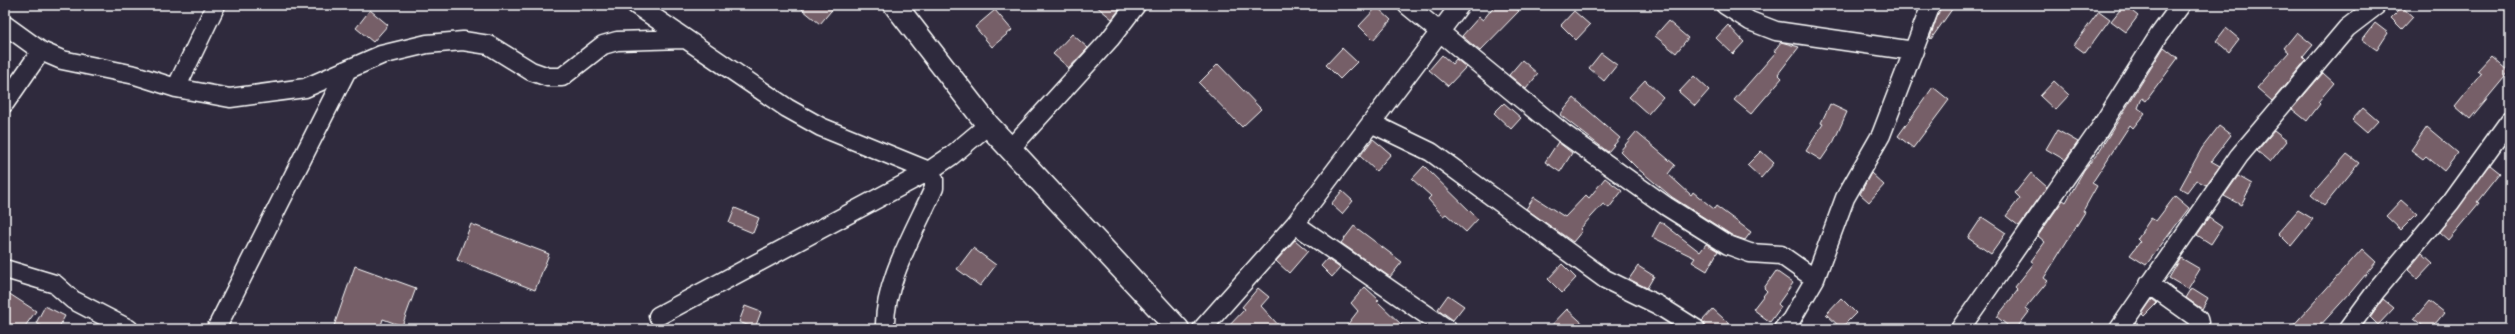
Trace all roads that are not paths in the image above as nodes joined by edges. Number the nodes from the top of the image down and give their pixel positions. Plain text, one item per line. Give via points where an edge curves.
1 (216, 5) edge
2 (636, 5) edge
3 (896, 5) edge
4 (1136, 5) edge
5 (1407, 5) edge
6 (1460, 5) edge
7 (1725, 5) edge
8 (1931, 5) edge
9 (2181, 5) edge
10 (2377, 5) edge
11 (5, 25) edge
12 (1439, 31) junction
13 (684, 39) junction
14 (41, 51) junction
15 (1914, 51) junction
16 (346, 72) junction
17 (176, 88) junction
18 (5, 103) edge
19 (2510, 120) edge
20 (1371, 123) junction
21 (988, 125) junction
22 (1010, 149) junction
23 (929, 171) junction
24 (1295, 224) junction
25 (5, 269) edge
26 (1815, 279) junction
27 (2149, 284) junction
28 (658, 316) dead end
29 (881, 325) edge
30 (129, 329) edge
31 (216, 329) edge
32 (1178, 329) edge
33 (1202, 329) edge
34 (1447, 329) edge
35 (1696, 329) edge
36 (1783, 329) edge
37 (1960, 329) edge
38 (2119, 329) edge
39 (2197, 329) edge
40 (2348, 329) edge

1 - 17 street
2 - 13 street
3 - 21 main road
4 - 22 street via 1110,39
5 - 12 street
6 - 12 street
7 - 15 street via 1750,21 1776,31
8 - 15 street
9 - 37 street via 2158,34 2099,130
10 - 27 street via 2347,28 2239,156
11 - 14 street
12 - 20 street
12 - 26 street via 1563,133 1666,206 1728,245 1750,253 1781,255
13 - 16 street via 617,41 603,45 562,77 548,77 531,71 489,45 463,41 427,44 381,55
13 - 23 street via 787,108 814,123
14 - 17 street via 62,60 135,75
14 - 18 street
15 - 26 street via 1881,135 1845,198
16 - 17 street via 305,88 230,98
16 - 31 street
19 - 40 street via 2450,203 2376,291
20 - 24 street
20 - 35 street via 1431,152 1605,279 1658,305
21 - 22 main road
21 - 23 street
22 - 32 main road
23 - 28 street
23 - 29 street via 934,178 934,188 889,294
24 - 33 street
24 - 34 street
25 - 30 street via 55,284 73,300
26 - 36 street
27 - 38 street
27 - 39 street via 2198,319 2200,323

